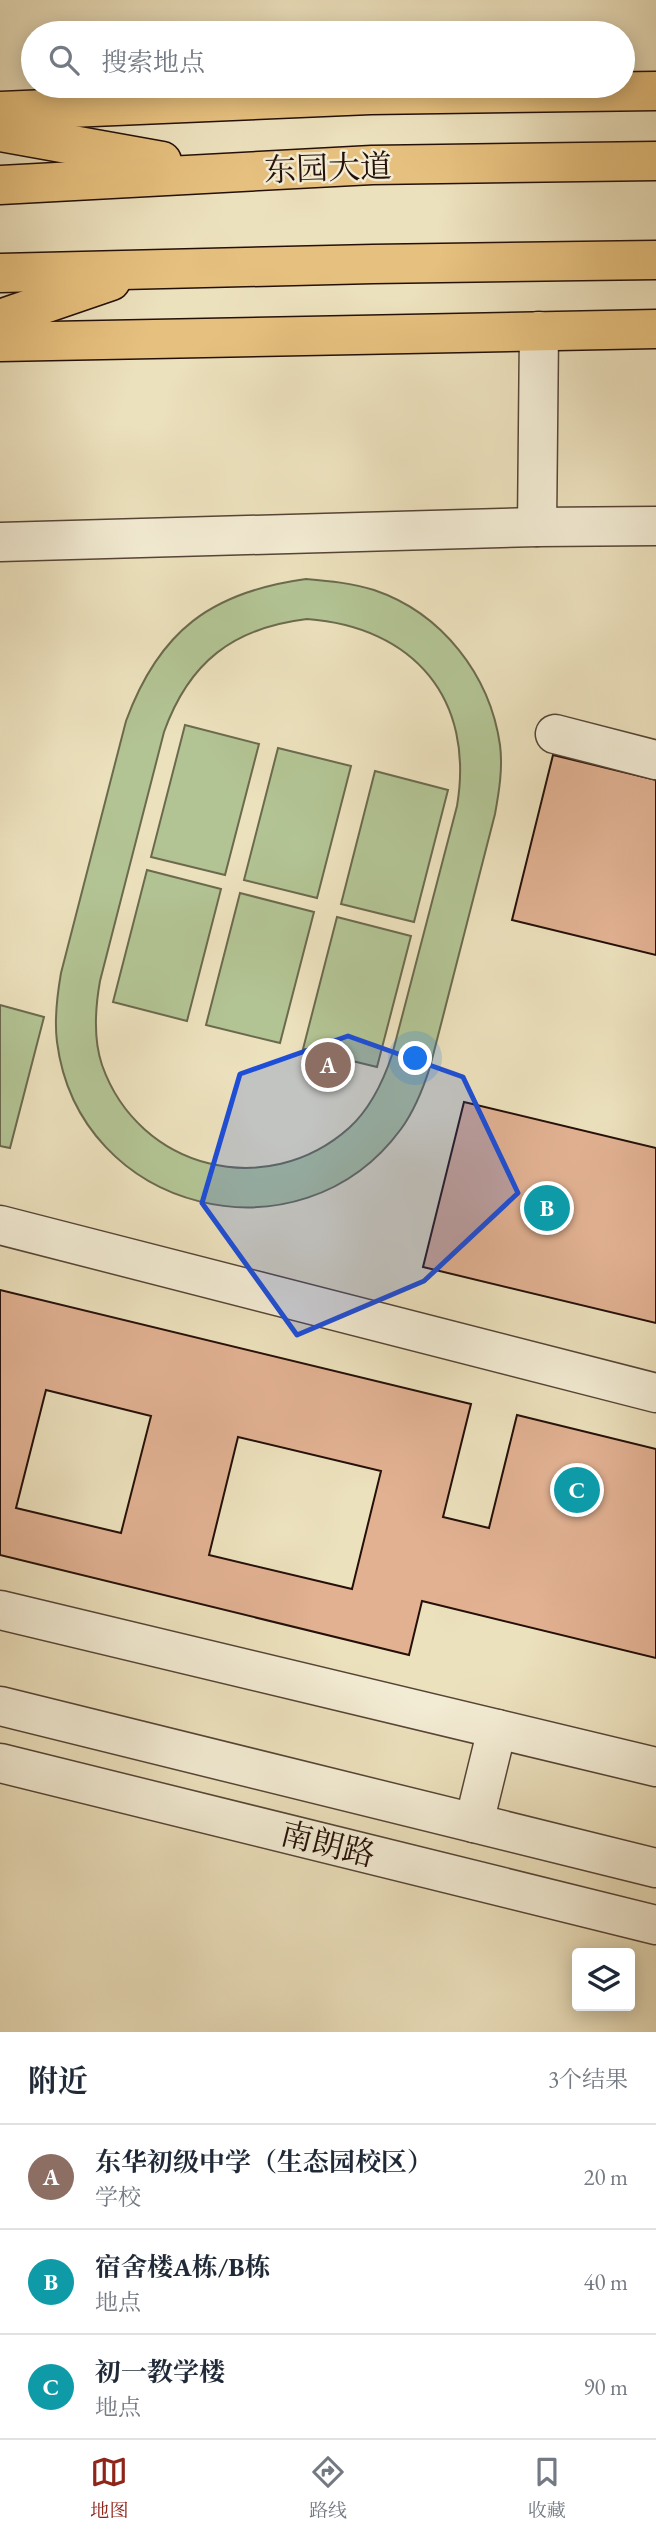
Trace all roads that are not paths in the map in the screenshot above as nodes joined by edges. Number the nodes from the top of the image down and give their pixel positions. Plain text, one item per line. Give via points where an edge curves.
1 (635, 91) edge
2 (656, 91) edge
3 (301, 98) edge
4 (0, 111) edge
5 (0, 132) edge
6 (656, 161) edge
7 (226, 173) junction
8 (0, 185) edge
9 (656, 260) edge
10 (147, 269) junction
11 (0, 273) edge
12 (0, 319) edge
13 (656, 329) edge
14 (539, 331) junction
15 (0, 342) edge
16 (656, 526) edge
17 (537, 527) junction
18 (0, 542) edge
19 (555, 734) dead end
20 (656, 760) edge
21 (0, 1225) edge
22 (656, 1393) edge
23 (0, 1610) edge
24 (0, 1706) edge
25 (497, 1729) junction
26 (0, 1763) edge
27 (656, 1767) edge
28 (474, 1823) junction
29 (656, 1868) edge
30 (656, 1925) edge

1 - 2 main road
3 - 4 main road
5 - 7 main road
6 - 7 main road, 东园大道 via 372,165
7 - 8 main road, 东园大道
9 - 10 main road
10 - 11 main road
10 - 12 main road
13 - 14 main road
14 - 15 main road
14 - 17 street
16 - 17 street
17 - 18 street
19 - 20 street
21 - 22 street
23 - 25 street
24 - 28 street, 南朗路
25 - 27 street
25 - 28 street
26 - 30 street, 南朗路
28 - 29 street, 南朗路

